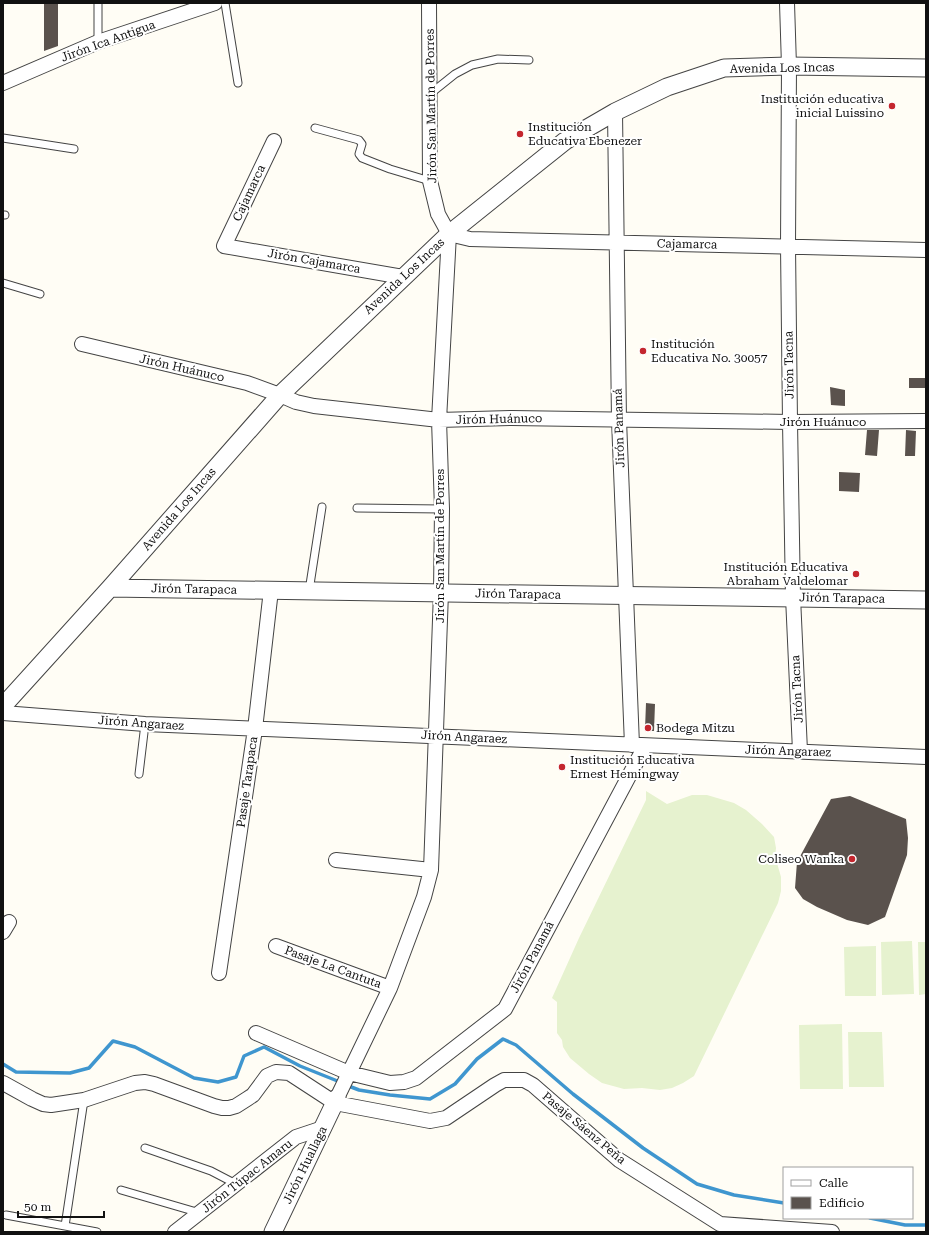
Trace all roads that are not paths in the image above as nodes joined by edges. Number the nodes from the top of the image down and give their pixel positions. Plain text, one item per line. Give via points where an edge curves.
1 (98, 3) edge
2 (215, 3) edge
3 (225, 3) edge
4 (429, 3) edge
5 (787, 3) edge
6 (98, 42) junction
7 (529, 60) dead end
8 (789, 66) junction
9 (926, 68) edge
10 (3, 83) edge
11 (238, 83) dead end
12 (430, 94) junction
13 (615, 112) junction
14 (315, 128) dead end
15 (3, 138) edge
16 (274, 141) dead end
17 (74, 149) dead end
18 (430, 181) junction
19 (449, 234) junction
20 (616, 244) junction
21 (224, 246) joint
22 (788, 246) junction
23 (926, 250) edge
24 (403, 277) junction
25 (3, 283) edge
26 (40, 294) dead end
27 (82, 344) dead end
28 (280, 395) junction
29 (439, 420) junction
30 (618, 420) junction
31 (926, 421) edge
32 (790, 422) junction
33 (322, 507) dead end
34 (357, 508) dead end
35 (442, 509) junction
36 (110, 588) junction
37 (271, 590) junction
38 (308, 590) junction
39 (441, 592) junction
40 (625, 595) junction
41 (792, 598) junction
42 (926, 600) edge
43 (3, 706) edge
44 (3, 713) edge
45 (145, 724) junction
46 (255, 729) junction
47 (435, 736) junction
48 (638, 745) junction
49 (800, 751) junction
50 (926, 757) edge
51 (140, 774) dead end
52 (336, 860) dead end
53 (431, 870) junction
54 (276, 946) dead end
55 (219, 973) dead end
56 (390, 988) junction
57 (256, 1033) dead end
58 (349, 1075) junction
59 (3, 1084) edge
60 (84, 1100) junction
61 (336, 1100) junction
62 (323, 1128) junction
63 (145, 1148) dead end
64 (236, 1184) junction
65 (121, 1190) dead end
66 (200, 1212) junction
67 (6, 1216) dead end
68 (65, 1226) junction
69 (715, 1228) edge
70 (744, 1228) edge
71 (801, 1231) edge
72 (97, 1232) edge
73 (175, 1232) edge
74 (273, 1232) edge
75 (832, 1232) edge

1 - 6 lane
2 - 6 street, Jirón Ica Antigua
3 - 11 lane
4 - 12 street, Jirón San Martín de Porres
5 - 8 street, Jirón Tacna
6 - 10 street, Jirón Ica Antigua
7 - 12 lane via 498,59 472,65 455,74
8 - 9 street, Avenida Los Incas
8 - 13 street, Avenida Los Incas via 724,68 667,87
8 - 22 street, Jirón Tacna
12 - 18 street, Jirón San Martín de Porres
13 - 19 street, Avenida Los Incas via 565,141
13 - 20 street, Jirón Panamá
14 - 18 lane via 359,140 362,144 359,154 362,158
15 - 17 lane
16 - 21 street, Cajamarca
18 - 19 street, Jirón San Martín de Porres via 438,214
19 - 20 street, Cajamarca via 470,239
19 - 24 street, Avenida Los Incas
19 - 29 street, Jirón San Martín de Porres
20 - 22 street, Cajamarca
20 - 30 street, Jirón Panamá
21 - 24 street, Jirón Cajamarca
22 - 23 street, Cajamarca
22 - 32 street, Jirón Tacna
24 - 28 street, Avenida Los Incas
25 - 26 lane
27 - 28 street, Jirón Huánuco via 247,383
28 - 29 street, Jirón Huánuco via 314,406
28 - 36 street, Avenida Los Incas
29 - 30 street, Jirón Huánuco
29 - 35 street, Jirón San Martín de Porres
30 - 32 street, Jirón Huánuco
30 - 40 street, Jirón Panamá
31 - 32 street, Jirón Huánuco
32 - 41 street, Jirón Tacna
33 - 38 lane
34 - 35 lane
35 - 39 street, Jirón San Martín de Porres
36 - 37 street, Jirón Tarapaca
36 - 43 street, Avenida Los Incas
37 - 38 street, Jirón Tarapaca
37 - 46 street, Pasaje Tarapaca
38 - 39 street, Jirón Tarapaca
39 - 40 street, Jirón Tarapaca
39 - 47 street, Jirón San Martín de Porres
40 - 41 street, Jirón Tarapaca
40 - 48 street, Jirón Panamá
41 - 42 street, Jirón Tarapaca
41 - 49 street, Jirón Tacna
44 - 45 street, Jirón Angaraez
45 - 46 street, Jirón Angaraez
45 - 51 lane
46 - 47 street, Jirón Angaraez
46 - 55 street, Pasaje Tarapaca
47 - 48 street, Jirón Angaraez
47 - 53 street, Jirón San Martín de Porres
48 - 49 street, Jirón Angaraez
48 - 58 street, Jirón Panamá via 505,1009 416,1078 390,1083
49 - 50 street, Jirón Angaraez
52 - 53 street
53 - 56 street, Jirón San Martín de Porres via 424,897
54 - 56 street, Pasaje La Cantuta
56 - 58 street, Jirón San Martín de Porres
57 - 58 street, Jirón Panamá
58 - 61 street, Jirón San Martín de Porres
59 - 60 street via 42,1104
60 - 61 street via 145,1082 214,1106 229,1108 253,1095 267,1076 276,1072 289,1073
60 - 68 lane
61 - 62 street, Jirón Huallaga
61 - 69 street, Pasaje Sáenz Peña via 430,1121 446,1118 504,1080 524,1080 619,1160
62 - 64 street, Jirón Túpac Amaru via 296,1137
62 - 74 street, Jirón Huallaga
63 - 64 lane via 210,1171
64 - 66 street, Jirón Túpac Amaru
65 - 66 lane
66 - 73 street, Jirón Túpac Amaru
67 - 68 lane
68 - 72 lane
69 - 70 street, Pasaje Sáenz Peña
70 - 71 street, Pasaje Sáenz Peña
71 - 75 street, Pasaje Sáenz Peña

